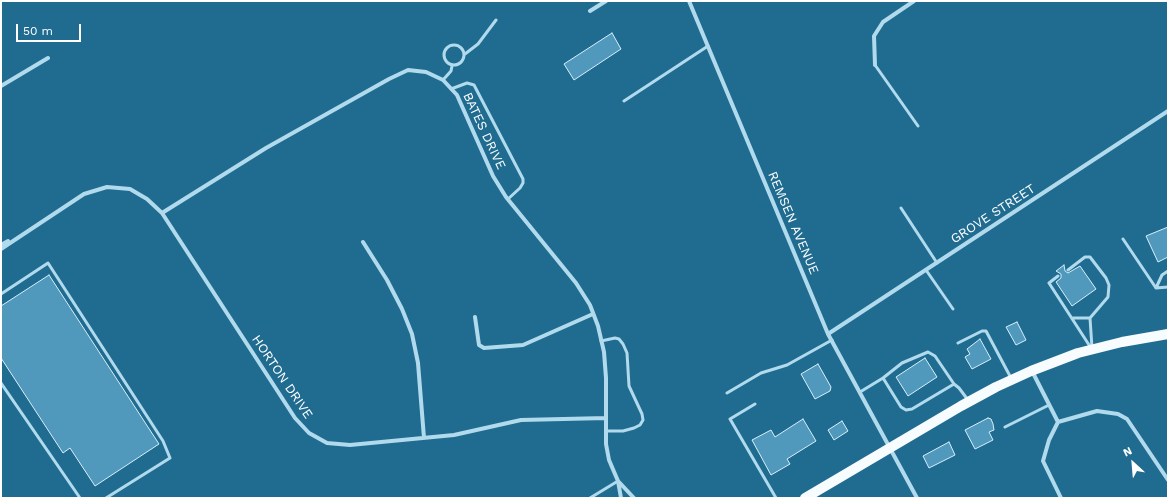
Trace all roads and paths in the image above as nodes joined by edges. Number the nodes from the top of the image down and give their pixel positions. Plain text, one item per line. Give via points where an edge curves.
1 (606, 1) edge
2 (688, 1) edge
3 (914, 1) edge
4 (590, 11) dead end
5 (496, 20) dead end
6 (708, 46) junction
7 (464, 54) junction
8 (48, 58) dead end
9 (875, 65) joint
10 (452, 66) junction
11 (443, 80) junction
12 (1, 86) edge
13 (451, 88) junction
14 (624, 101) dead end
15 (1168, 111) edge
16 (918, 126) dead end
17 (508, 199) junction
18 (901, 208) dead end
19 (162, 213) junction
20 (23, 234) junction
21 (1123, 239) dead end
22 (363, 242) dead end
23 (1, 245) edge
24 (1, 249) edge
25 (937, 262) junction
26 (926, 270) junction
27 (1068, 270) dead end
28 (1168, 271) edge
29 (1058, 276) dead end
30 (1168, 287) edge
31 (1156, 288) junction
32 (1, 294) edge
33 (953, 308) dead end
34 (593, 314) junction
35 (475, 317) dead end
36 (1073, 318) junction
37 (1090, 318) junction
38 (828, 334) junction
39 (1168, 334) edge
40 (832, 340) junction
41 (601, 341) junction
42 (958, 343) dead end
43 (1092, 350) junction
44 (1031, 371) junction
45 (883, 378) junction
46 (1012, 380) junction
47 (1, 383) edge
48 (954, 384) junction
49 (3, 390) edge
50 (860, 392) junction
51 (728, 393) dead end
52 (970, 402) junction
53 (755, 404) dead end
54 (1049, 405) junction
55 (606, 418) junction
56 (1058, 422) junction
57 (1005, 428) dead end
58 (606, 431) junction
59 (424, 438) junction
60 (890, 447) junction
61 (1168, 480) edge
62 (618, 481) junction
63 (593, 497) edge
64 (80, 498) edge
65 (106, 498) edge
66 (621, 498) edge
67 (634, 498) edge
68 (776, 498) edge
69 (805, 498) edge
70 (917, 498) edge
71 (1060, 498) edge

1 - 4 street
2 - 6 street, REMSEN AVENUE
3 - 9 street via 883,22 874,36
5 - 7 lane via 478,44
6 - 14 lane
6 - 38 street, REMSEN AVENUE
7 - 10 lane via 461,63
7 - 10 lane via 461,48 455,45 446,49 444,59
8 - 12 street
9 - 16 lane
10 - 11 lane
11 - 13 street, BATES DRIVE
11 - 19 street, BATES DRIVE via 426,72 408,70 266,148
13 - 17 street, BATES DRIVE via 457,95 493,176
13 - 17 lane via 467,83 474,85 523,179 523,184
15 - 25 street, GROVE STREET
17 - 34 street, BATES DRIVE via 576,283
18 - 25 lane
19 - 20 street, HORTON DRIVE via 147,199 130,189 107,187 84,194
19 - 59 street, HORTON DRIVE via 295,418 309,433 327,443 350,445
20 - 23 street, HORTON DRIVE
20 - 24 street, HORTON DRIVE
21 - 31 lane
22 - 59 street via 390,286 412,334 418,363
25 - 26 street, GROVE STREET
26 - 33 lane
26 - 38 street, GROVE STREET
27 - 37 lane via 1085,257 1090,257 1106,278 1108,297
28 - 31 lane via 1162,275
29 - 36 lane via 1049,283
30 - 31 lane
32 - 65 lane via 48,263 163,441 170,458
34 - 35 street via 523,345 484,348 480,345
34 - 41 street, BATES DRIVE
36 - 37 lane
36 - 43 lane
37 - 43 lane
38 - 40 street, REMSEN AVENUE
39 - 43 main road
40 - 50 street, REMSEN AVENUE
40 - 51 lane via 787,365 761,373
41 - 55 street, BATES DRIVE via 606,378
41 - 58 lane via 614,338 623,344 629,386 643,420 640,425 629,429
42 - 46 lane via 982,331 986,332
43 - 44 main road
44 - 46 main road
44 - 54 street
45 - 48 lane via 896,367 928,352 935,356
45 - 48 lane via 901,407 906,410
45 - 50 lane
46 - 52 main road
47 - 49 lane
48 - 52 lane
49 - 64 lane
50 - 60 street, REMSEN AVENUE
52 - 60 main road
53 - 68 lane via 730,419
54 - 56 street
54 - 57 lane
55 - 58 street, BATES DRIVE
55 - 59 street, HORTON DRIVE via 520,420 454,435
56 - 61 street via 1097,411 1122,416 1127,419
56 - 71 street via 1043,461
58 - 62 street, BATES DRIVE via 609,460
60 - 69 main road
60 - 70 street, REMSEN AVENUE
62 - 63 lane
62 - 66 street, BATES DRIVE
62 - 67 street, BATES DRIVE

